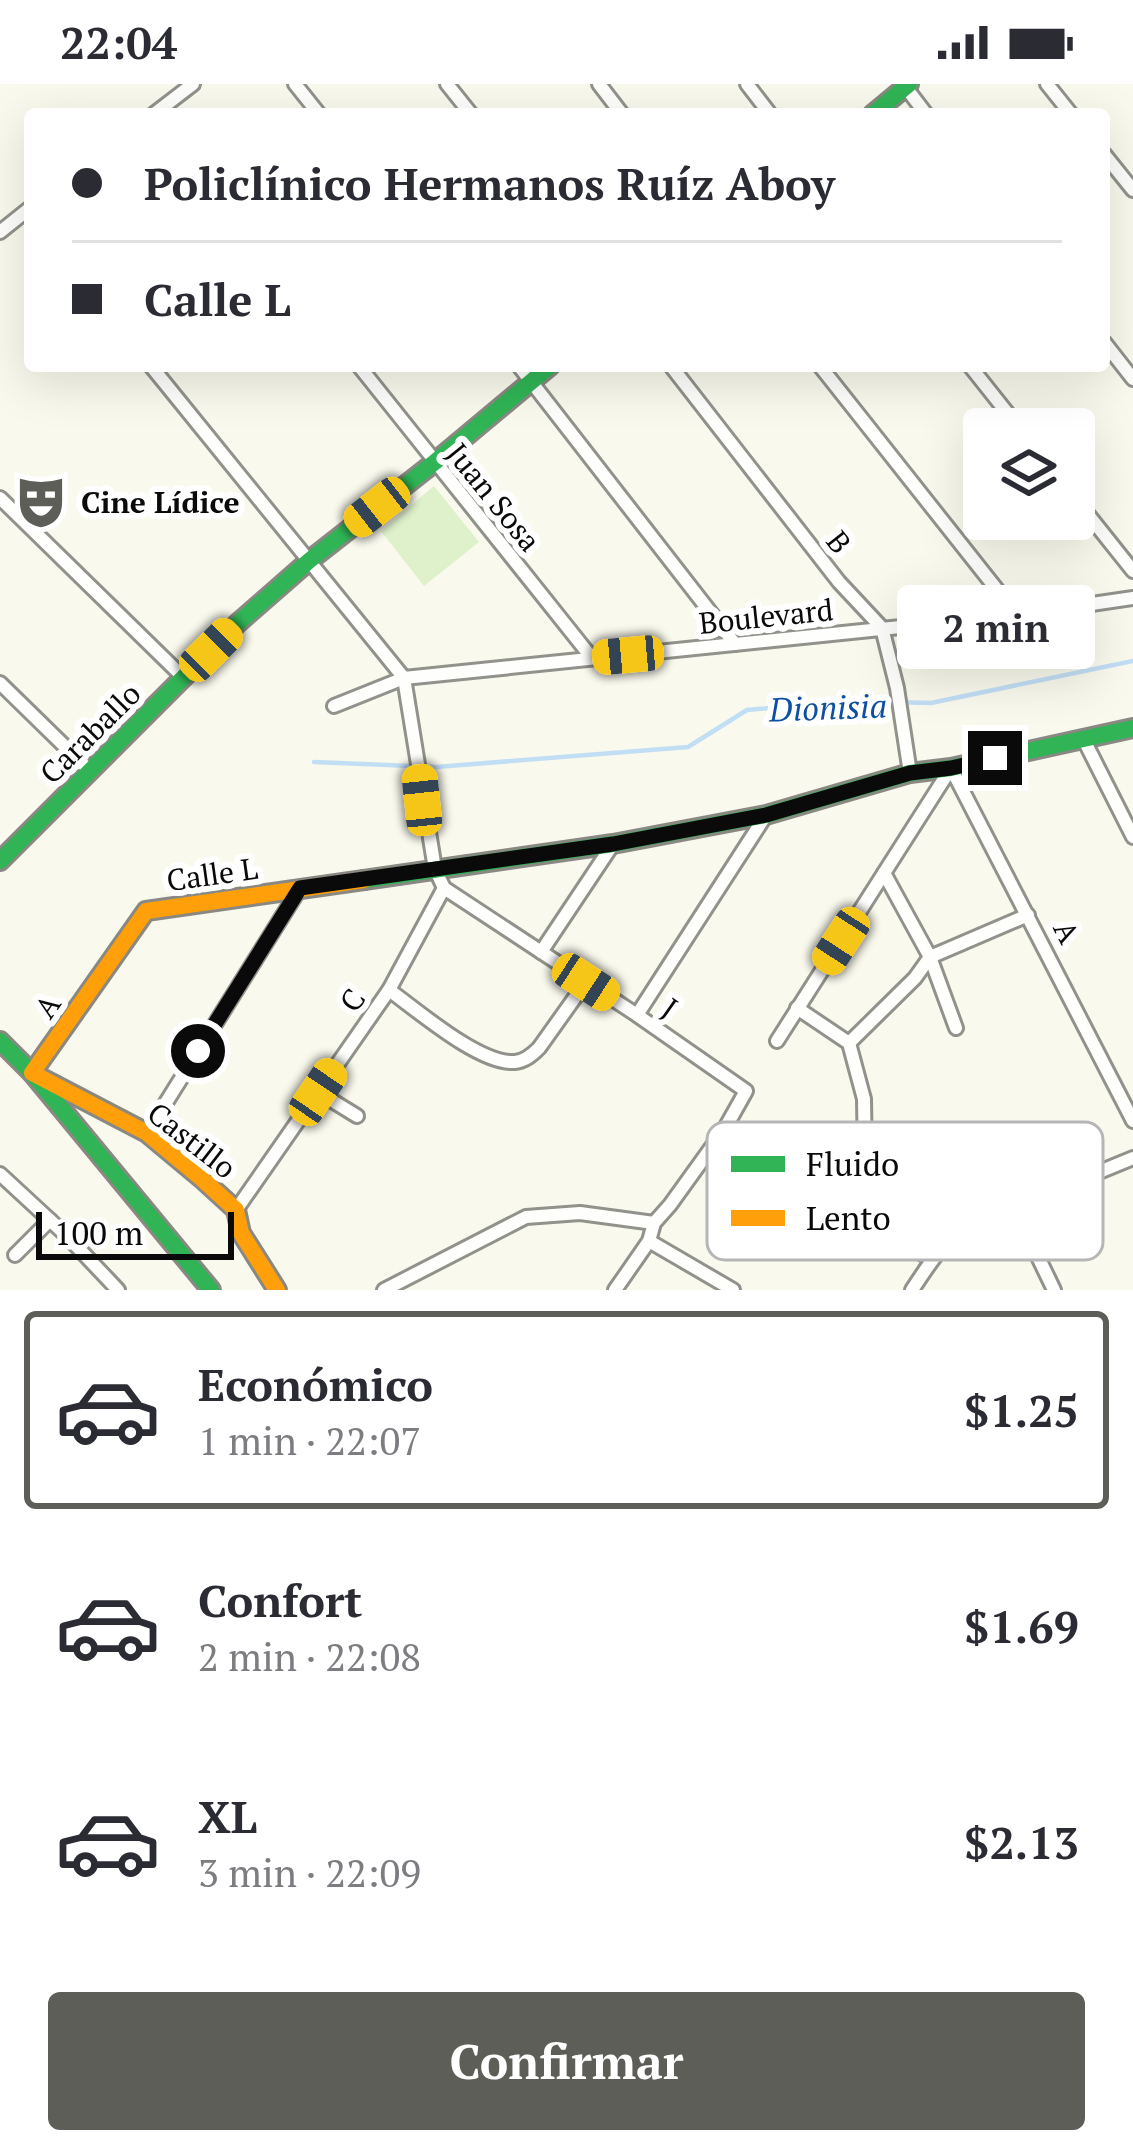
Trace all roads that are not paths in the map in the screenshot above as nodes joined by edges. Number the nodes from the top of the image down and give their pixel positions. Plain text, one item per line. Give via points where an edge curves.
1 (193, 84) edge
2 (295, 84) edge
3 (447, 84) edge
4 (599, 84) edge
5 (747, 84) edge
6 (1047, 84) edge
7 (906, 85) edge
8 (163, 108) edge
9 (314, 108) edge
10 (466, 108) edge
11 (617, 108) edge
12 (765, 108) edge
13 (880, 108) edge
14 (1066, 108) edge
15 (1110, 161) edge
16 (1133, 190) edge
17 (1110, 350) edge
18 (156, 372) edge
19 (364, 372) edge
20 (676, 372) edge
21 (825, 372) edge
22 (975, 372) edge
23 (525, 374) edge
24 (1133, 379) edge
25 (1003, 408) edge
26 (436, 462) junction
27 (0, 498) edge
28 (1095, 523) edge
29 (310, 560) junction
30 (1133, 571) edge
31 (1133, 598) edge
32 (1017, 615) junction
33 (882, 628) junction
34 (735, 644) junction
35 (592, 658) junction
36 (184, 677) junction
37 (404, 678) junction
38 (0, 683) edge
39 (334, 706) dead end
40 (1133, 728) edge
41 (1083, 739) junction
42 (951, 768) junction
43 (90, 771) junction
44 (910, 773) junction
45 (766, 815) junction
46 (1133, 837) edge
47 (613, 844) junction
48 (2, 856) edge
49 (435, 869) junction
50 (884, 873) junction
51 (300, 888) junction
52 (444, 888) junction
53 (146, 911) joint
54 (1028, 915) junction
55 (541, 952) junction
56 (930, 958) junction
57 (586, 982) junction
58 (389, 990) junction
59 (797, 1008) junction
60 (637, 1015) junction
61 (956, 1028) dead end
62 (0, 1041) edge
63 (776, 1041) dead end
64 (849, 1043) junction
65 (32, 1073) junction
66 (318, 1092) junction
67 (357, 1116) dead end
68 (1133, 1121) edge
69 (729, 1122) edge
70 (864, 1122) edge
71 (147, 1133) junction
72 (707, 1154) edge
73 (1133, 1158) edge
74 (1103, 1171) edge
75 (0, 1174) edge
76 (236, 1210) junction
77 (50, 1220) junction
78 (654, 1223) junction
79 (649, 1240) junction
80 (16, 1255) dead end
81 (931, 1260) edge
82 (1040, 1260) edge
83 (118, 1290) edge
84 (211, 1290) edge
85 (277, 1290) edge
86 (384, 1290) edge
87 (615, 1290) edge
88 (733, 1290) edge
89 (912, 1290) edge
90 (1054, 1290) edge

1 - 8 street
2 - 9 street
3 - 10 street
4 - 11 street
5 - 12 street
6 - 14 street
7 - 13 street
15 - 16 street
17 - 24 street
18 - 29 street
19 - 26 street, Juan Sosa
20 - 33 street, B
21 - 32 street
22 - 25 street
23 - 26 street, Caraballo
23 - 34 street
26 - 29 street, Caraballo
26 - 35 street, Juan Sosa
27 - 36 street
28 - 30 street
29 - 36 street, Caraballo
29 - 37 street
31 - 32 street, Boulevard
32 - 33 street, Boulevard
33 - 34 street, Boulevard
33 - 44 street, B
34 - 35 street, Boulevard
35 - 37 street, Boulevard
36 - 43 street, Caraballo
37 - 39 street, Boulevard
37 - 49 street
38 - 43 street
40 - 41 street, Calle L
41 - 42 street, Calle L
41 - 46 street
42 - 44 street, Calle L
42 - 50 street
42 - 54 street, A
43 - 48 street, Caraballo
44 - 45 street, Calle L
45 - 47 street, Calle L
45 - 60 street
47 - 49 street, Calle L
47 - 55 street
49 - 51 street, Calle L
49 - 52 street
50 - 56 street
50 - 59 street
51 - 53 street, Calle L
51 - 71 street
52 - 55 street, J
52 - 58 street, C
53 - 65 street, A
54 - 56 street
54 - 68 street, A
55 - 57 street, J
56 - 61 street
56 - 64 street
57 - 58 street via 539,1048 516,1062 472,1050
57 - 60 street, J
58 - 66 street, C
59 - 63 street
59 - 64 street
60 - 69 street, J via 746,1091
62 - 65 street
64 - 70 street
65 - 71 street, Castillo
65 - 84 street
66 - 67 street
66 - 76 street, C
71 - 76 street, Castillo
72 - 78 street
73 - 74 street
75 - 77 street
76 - 85 street, Castillo via 241,1233
77 - 80 street
77 - 83 street
78 - 79 street
78 - 86 street via 526,1217
79 - 87 street
79 - 88 street
81 - 89 street
82 - 90 street

